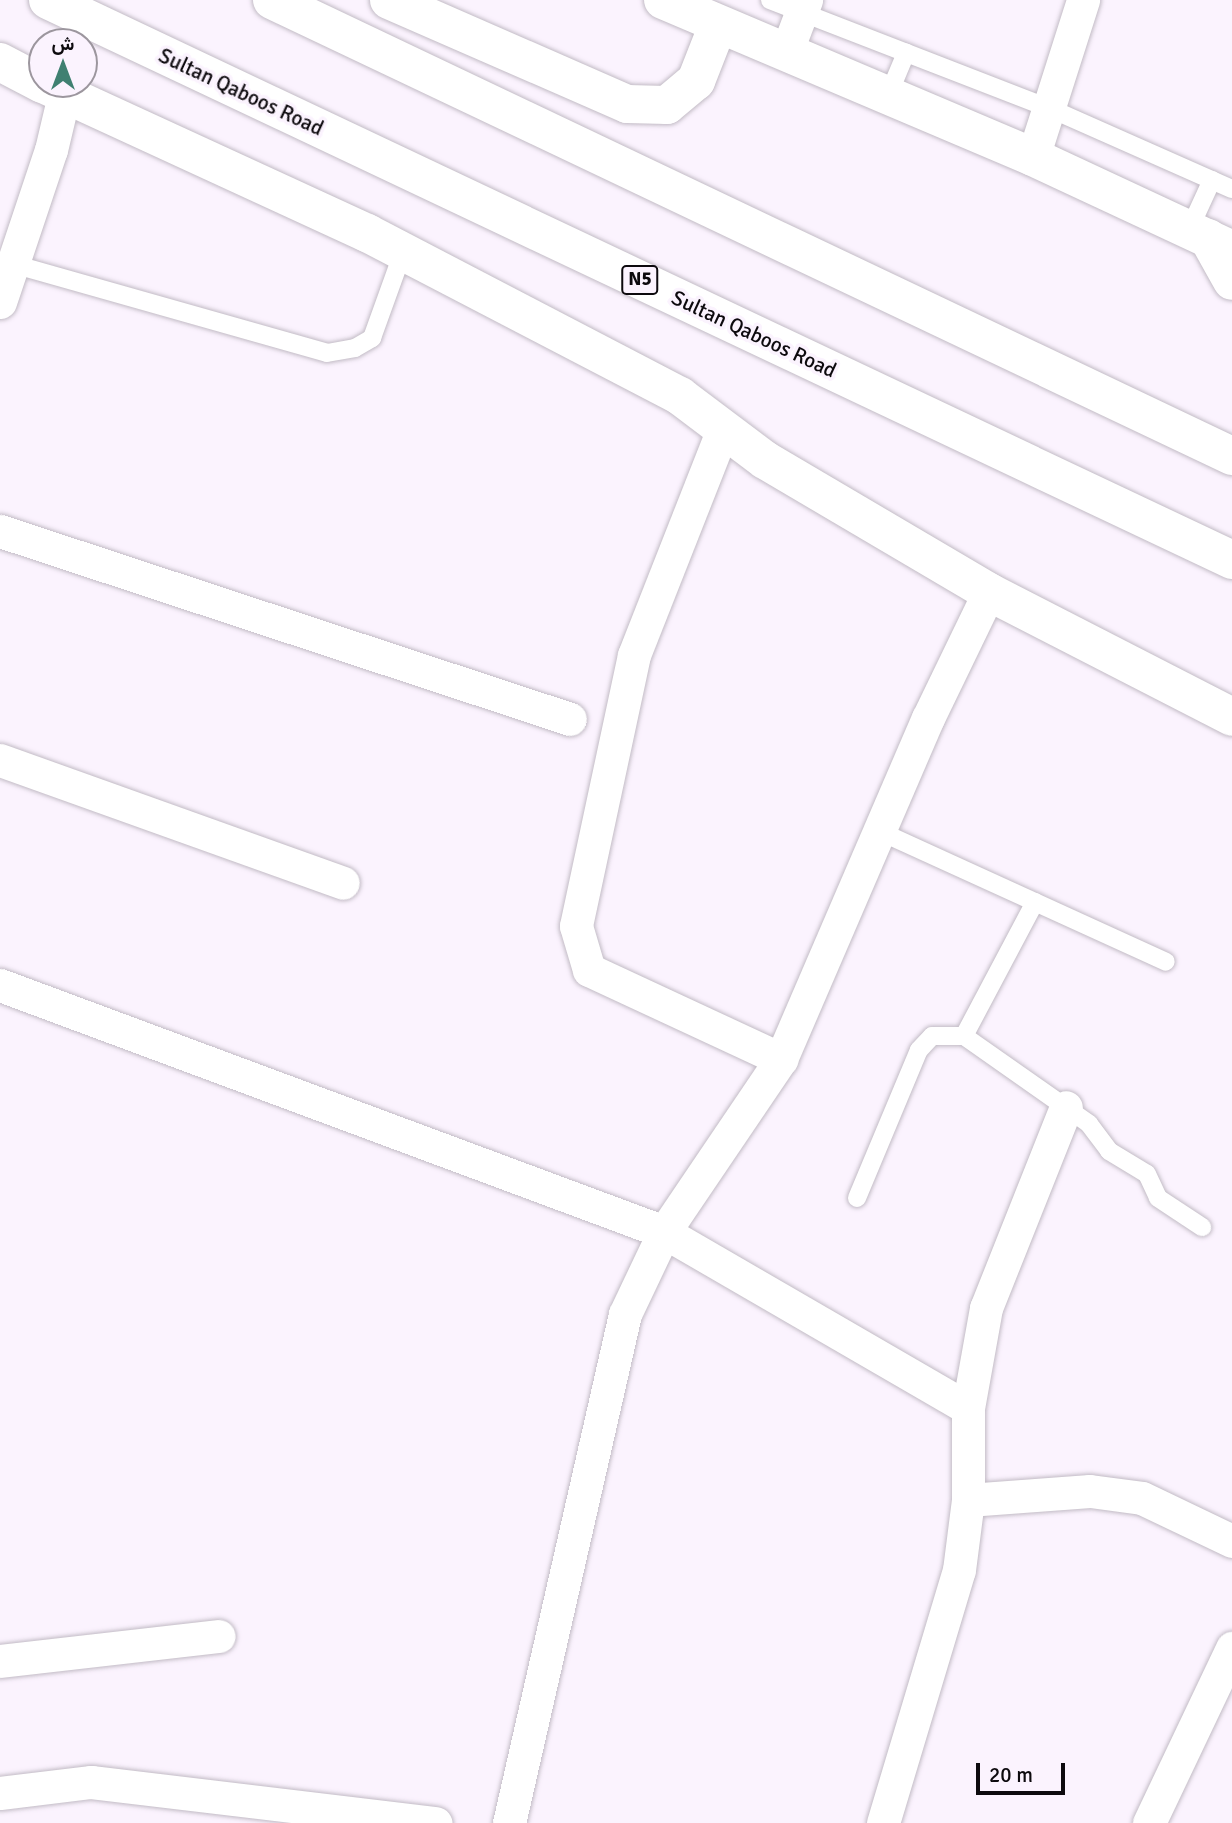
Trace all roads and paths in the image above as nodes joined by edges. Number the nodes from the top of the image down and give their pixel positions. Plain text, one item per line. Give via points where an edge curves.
1 (48, 0) edge
2 (272, 0) edge
3 (388, 0) edge
4 (663, 0) edge
5 (770, 0) edge
6 (1083, 0) edge
7 (804, 6) edge
8 (718, 25) junction
9 (786, 53) junction
10 (906, 53) junction
11 (0, 62) edge
12 (28, 76) edge
13 (888, 96) junction
14 (50, 98) edge
15 (74, 98) edge
16 (1049, 108) junction
17 (1033, 157) junction
18 (1212, 180) junction
19 (1232, 189) edge
20 (1210, 239) edge
21 (403, 252) junction
22 (13, 264) junction
23 (1232, 281) edge
24 (0, 303) edge
25 (723, 429) junction
26 (1232, 456) edge
27 (0, 531) edge
28 (1232, 560) edge
29 (989, 592) junction
30 (1232, 717) edge
31 (570, 719) dead end
32 (0, 760) edge
33 (879, 831) junction
34 (343, 883) dead end
35 (1035, 902) junction
36 (1166, 962) dead end
37 (0, 985) edge
38 (964, 1036) junction
39 (781, 1059) junction
40 (1066, 1107) junction
41 (857, 1198) dead end
42 (1202, 1227) dead end
43 (664, 1232) junction
44 (968, 1408) junction
45 (968, 1500) junction
46 (1232, 1541) edge
47 (219, 1636) dead end
48 (1232, 1648) edge
49 (0, 1661) edge
50 (0, 1793) edge
51 (233, 1811) edge
52 (436, 1823) edge
53 (509, 1823) edge
54 (883, 1823) edge
55 (1149, 1823) edge

1 - 28 main road, Sultan Qaboos Road / N5
2 - 26 main road
3 - 8 main road via 627,104 667,105 696,81
4 - 8 main road
5 - 7 lane
6 - 16 street
7 - 9 street
7 - 10 lane
8 - 9 main road
9 - 13 main road
10 - 13 lane
10 - 16 lane
11 - 12 main road
13 - 17 main road
14 - 22 street via 51,150
15 - 21 main road
16 - 17 street
16 - 18 lane
17 - 20 main road
18 - 19 lane
18 - 20 lane
20 - 23 main road
21 - 22 lane via 372,338 355,348 327,353
21 - 25 main road via 680,396
22 - 24 street
25 - 29 main road via 765,460
25 - 39 street via 634,655 576,926 589,970
27 - 31 street
29 - 30 main road
29 - 33 street
32 - 34 street
33 - 35 lane
33 - 39 street
35 - 36 lane
35 - 38 lane
37 - 43 street
38 - 40 lane
38 - 41 lane via 932,1036 919,1050
39 - 43 street
40 - 42 lane via 1089,1124 1109,1151 1147,1174 1158,1198
40 - 44 street via 986,1308
43 - 44 street
43 - 53 street via 625,1314
44 - 45 street
45 - 46 street via 1090,1491 1142,1498
45 - 54 street via 959,1570
47 - 49 street
48 - 55 street
50 - 51 street via 91,1782
51 - 52 street

